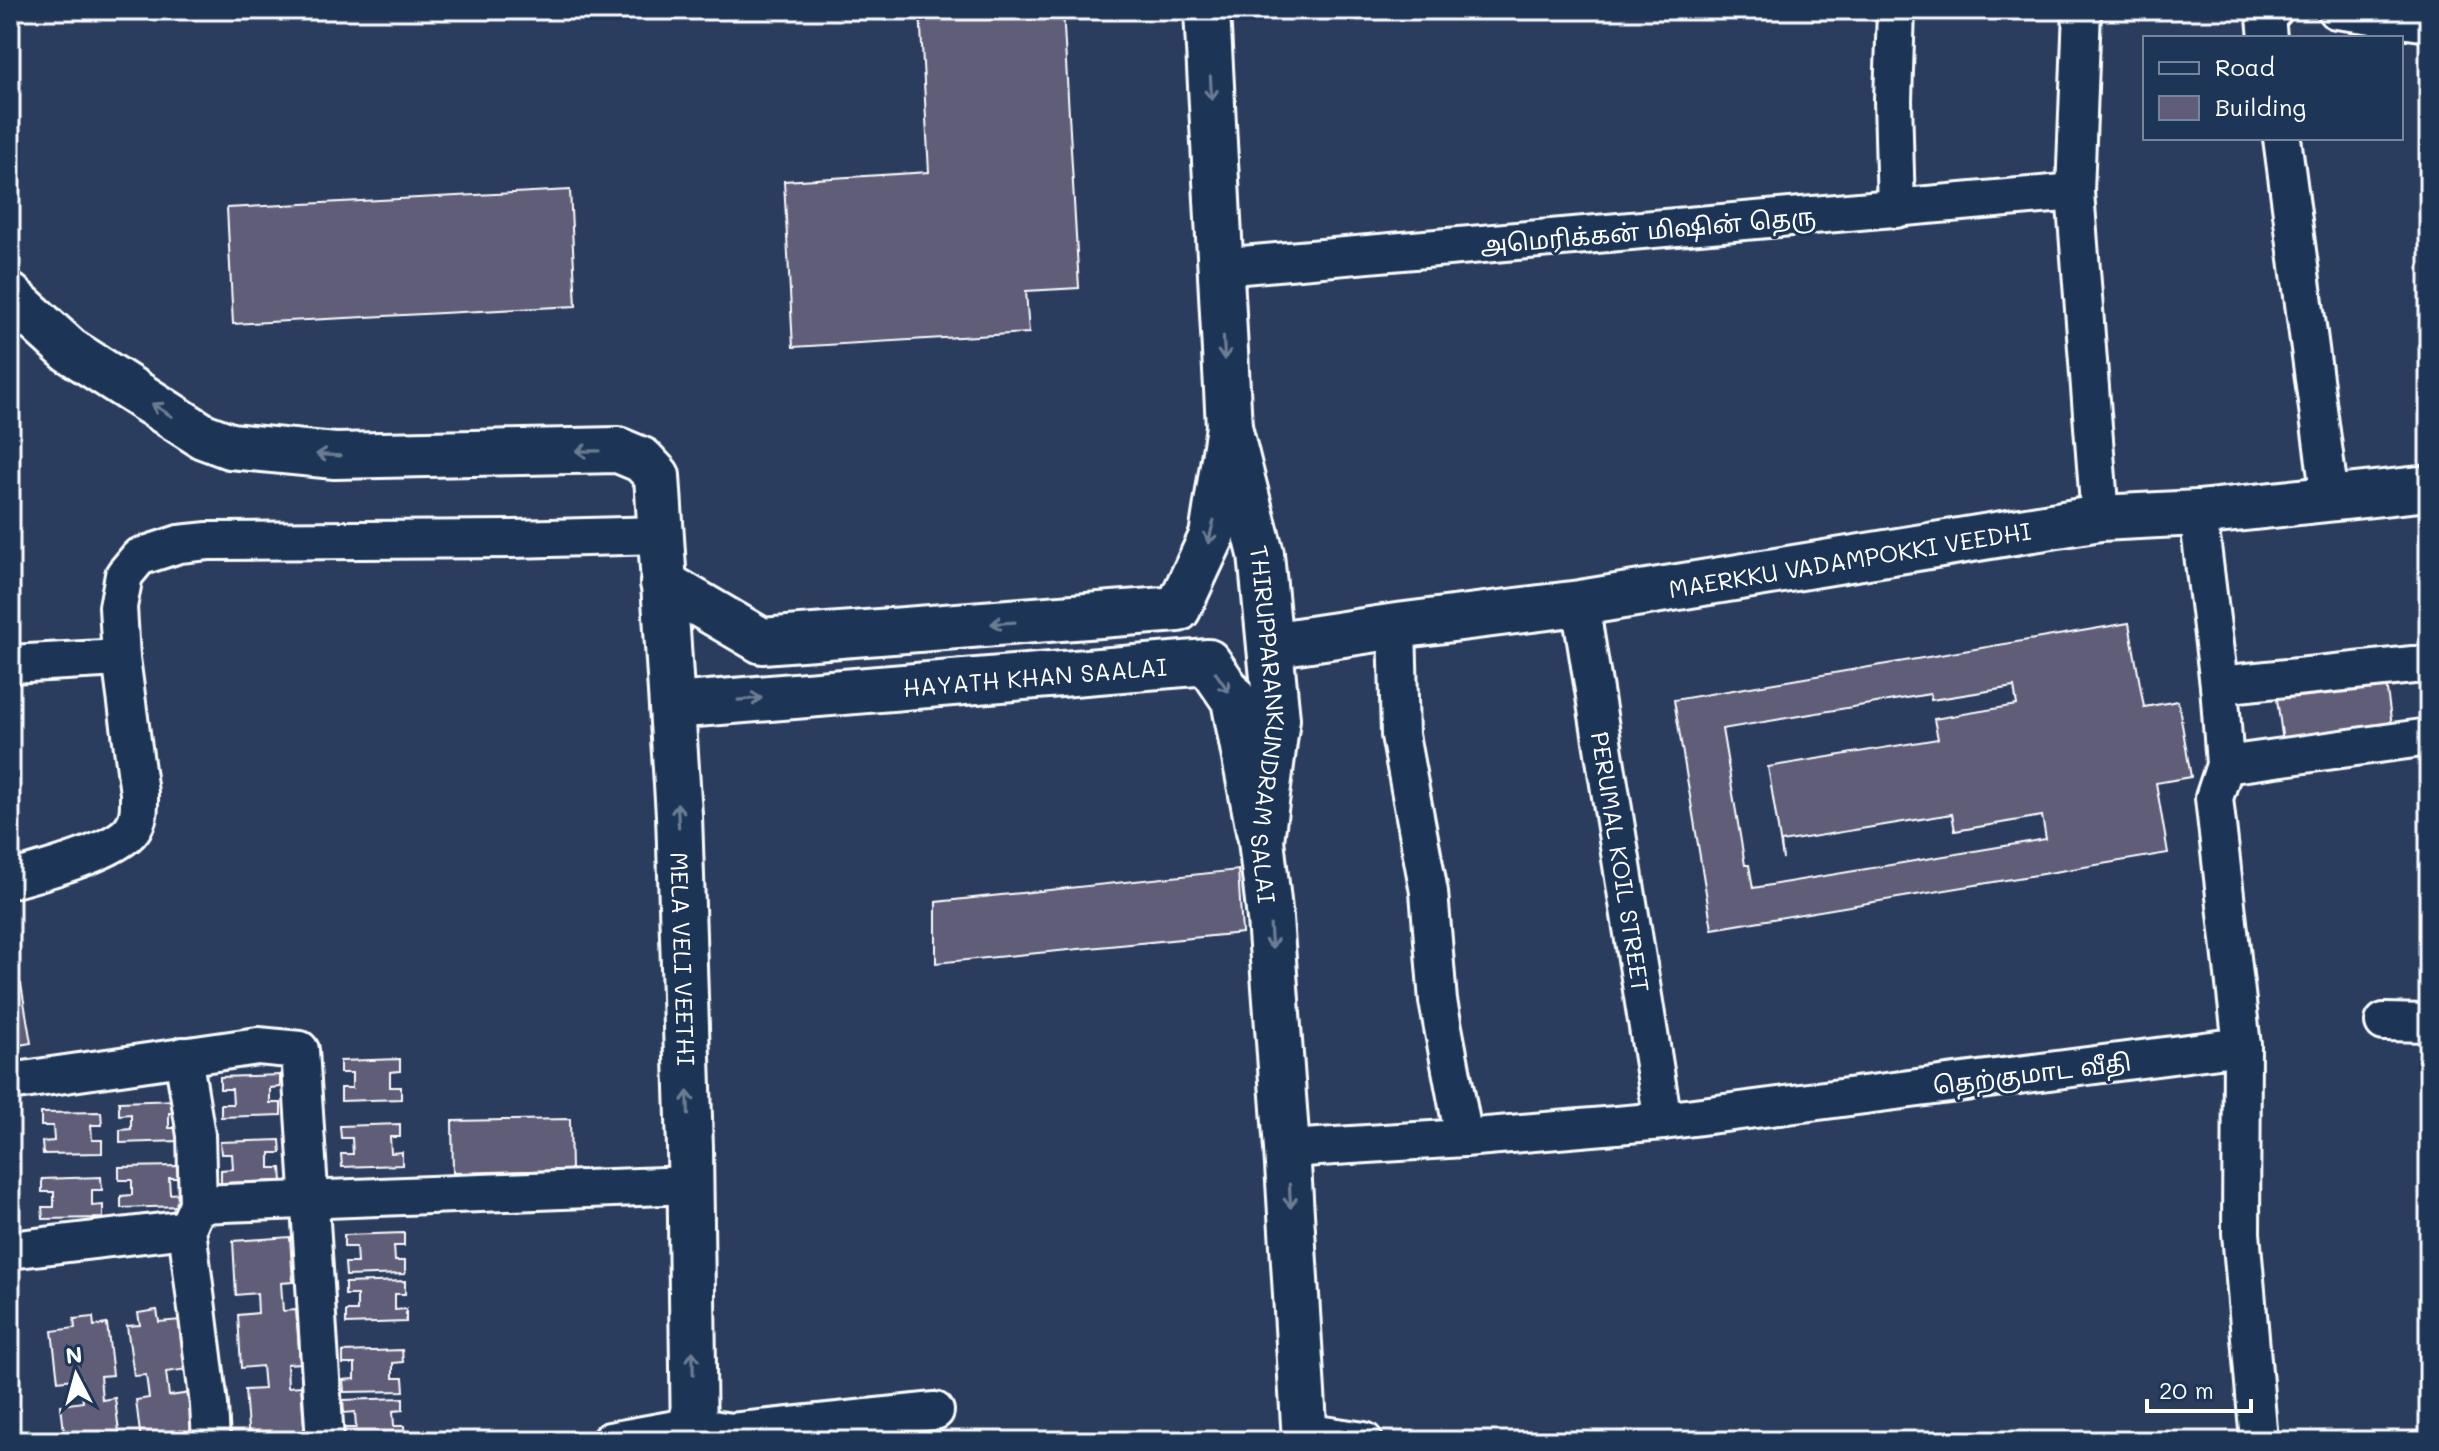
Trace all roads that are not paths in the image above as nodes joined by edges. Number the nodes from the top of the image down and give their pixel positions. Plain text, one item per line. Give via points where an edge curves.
1 (1207, 10) edge
2 (1896, 10) edge
3 (2082, 10) edge
4 (2274, 10) edge
5 (2336, 10) edge
6 (2429, 23) edge
7 (2268, 36) edge
8 (2282, 140) edge
9 (2075, 192) junction
10 (1896, 209) junction
11 (1220, 267) junction
12 (10, 296) edge
13 (1229, 427) junction
14 (2429, 488) edge
15 (2330, 499) junction
16 (2198, 513) junction
17 (2100, 518) junction
18 (661, 535) junction
19 (663, 583) junction
20 (1580, 603) junction
21 (1397, 626) junction
22 (1270, 645) junction
23 (121, 658) junction
24 (10, 664) edge
25 (2429, 665) edge
26 (2219, 685) junction
27 (672, 706) junction
28 (2429, 737) edge
29 (2225, 765) junction
30 (1261, 840) junction
31 (10, 880) edge
32 (2384, 1022) dead end
33 (2429, 1023) edge
34 (2242, 1046) junction
35 (183, 1056) junction
36 (10, 1082) edge
37 (1663, 1121) junction
38 (1464, 1138) junction
39 (1287, 1149) junction
40 (690, 1185) junction
41 (309, 1199) junction
42 (192, 1216) junction
43 (10, 1250) edge
44 (935, 1411) dead end
45 (694, 1433) edge
46 (1304, 1437) edge
47 (211, 1441) edge
48 (325, 1441) edge
49 (610, 1441) edge
50 (1364, 1441) edge
51 (2259, 1441) edge

1 -> 11 main road, THIRUPPARANKUNDRAM SALAI
2 - 10 street
3 - 9 street
4 - 7 street via 2266,17
5 - 6 street
8 - 15 street
9 - 10 street, அமெரிக்கன் மிஷின் தெரு
9 - 17 street
10 - 11 street, அமெரிக்கன் மிஷின் தெரு
11 -> 13 main road, THIRUPPARANKUNDRAM SALAI
18 -> 12 main road, MELA VELI VEETHI via 657,476 642,460 618,450 335,456 230,446 203,436 69,350
13 -> 19 main road via 1212,536 1178,609 762,641
13 - 22 main road, THIRUPPARANKUNDRAM SALAI via 1261,554
14 - 15 main road, MAERKKU VADAMPOKKI VEEDHI
15 - 16 main road, MAERKKU VADAMPOKKI VEEDHI
16 - 17 main road, MAERKKU VADAMPOKKI VEEDHI
16 - 26 street
17 - 20 main road, MAERKKU VADAMPOKKI VEEDHI
18 - 19 main road, MELA VELI VEETHI
18 - 23 street via 179,544 139,557 124,575 118,607
19 - 27 main road, MELA VELI VEETHI
20 - 21 main road, MAERKKU VADAMPOKKI VEEDHI
20 - 37 street, PERUMAL KOIL STREET
21 - 22 main road, MAERKKU VADAMPOKKI VEEDHI
21 - 38 street via 1400,735 1429,892 1438,1001
22 - 30 main road, THIRUPPARANKUNDRAM SALAI via 1277,719
23 - 24 street
23 - 31 street via 139,793 134,827 122,841
25 - 26 street
26 - 29 street
27 -> 30 main road, HAYATH KHAN SAALAI via 1208,662 1234,700
40 -> 27 main road, MELA VELI VEETHI
28 - 29 street
29 - 34 street via 2214,798
30 -> 39 main road, THIRUPPARANKUNDRAM SALAI
32 - 33 street
34 - 37 street, தெற்குமாட வீதி
34 - 51 street via 2241,1233
35 - 36 street
35 - 41 street via 258,1046 300,1050
35 - 42 street via 196,1135
37 - 38 street, தெற்குமாட வீதி
38 - 39 street, தெற்குமாட வீதி
39 -> 46 main road, THIRUPPARANKUNDRAM SALAI
40 - 41 street
45 -> 40 main road, MELA VELI VEETHI
41 - 42 street
41 - 48 street
42 - 43 street
42 - 47 street
44 - 45 street
45 - 49 street
46 - 50 street

